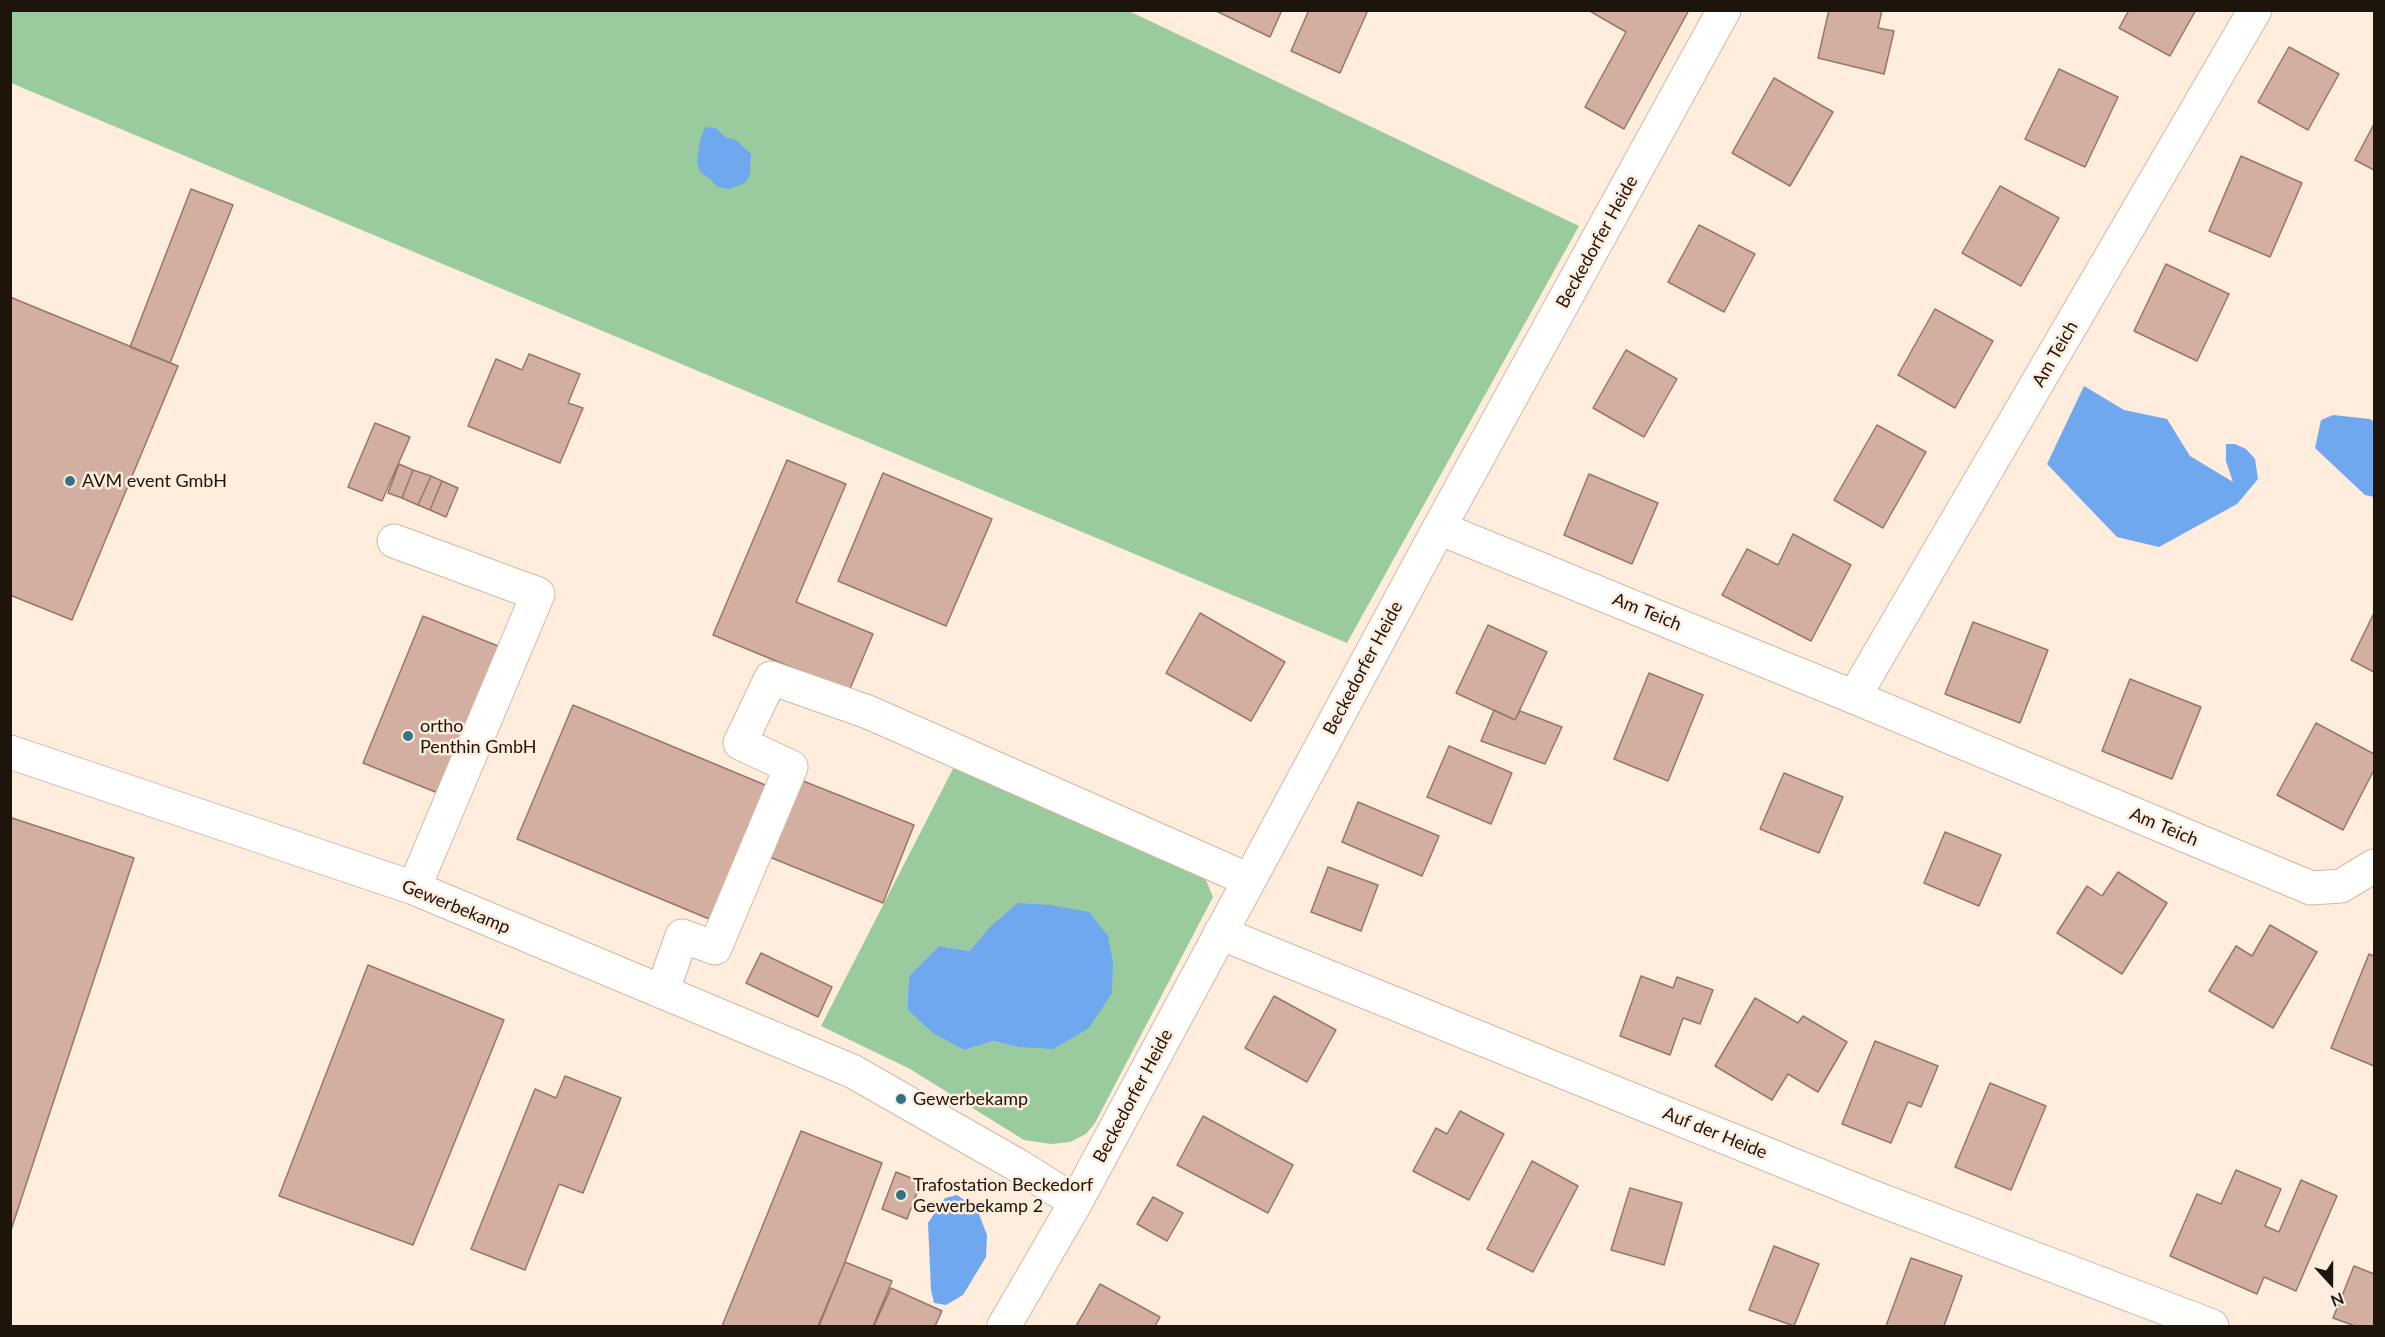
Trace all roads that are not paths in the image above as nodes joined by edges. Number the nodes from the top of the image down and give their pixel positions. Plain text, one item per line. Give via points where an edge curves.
1 (1724, 10) edge
2 (2255, 10) edge
3 (1439, 528) junction
4 (394, 541) dead end
5 (1854, 697) junction
6 (10, 752) edge
7 (2374, 866) edge
8 (1249, 880) junction
9 (414, 888) junction
10 (1220, 933) junction
11 (662, 992) junction
12 (1076, 1202) junction
13 (1004, 1326) edge
14 (2212, 1326) edge

1 - 3 street, Beckedorfer Heide
2 - 5 street, Am Teich
3 - 5 street, Am Teich
3 - 8 street, Beckedorfer Heide
4 - 9 street via 538,594
5 - 7 street, Am Teich via 2311,888 2341,885
6 - 9 street, Gewerbekamp
8 - 10 street, Beckedorfer Heide
8 - 11 street via 868,712 771,678 740,743 791,767 715,948 682,936
9 - 11 street, Gewerbekamp
10 - 12 street, Beckedorfer Heide
10 - 14 street, Auf der Heide via 1870,1196
11 - 12 street, Gewerbekamp via 852,1071
12 - 13 street, Beckedorfer Heide

